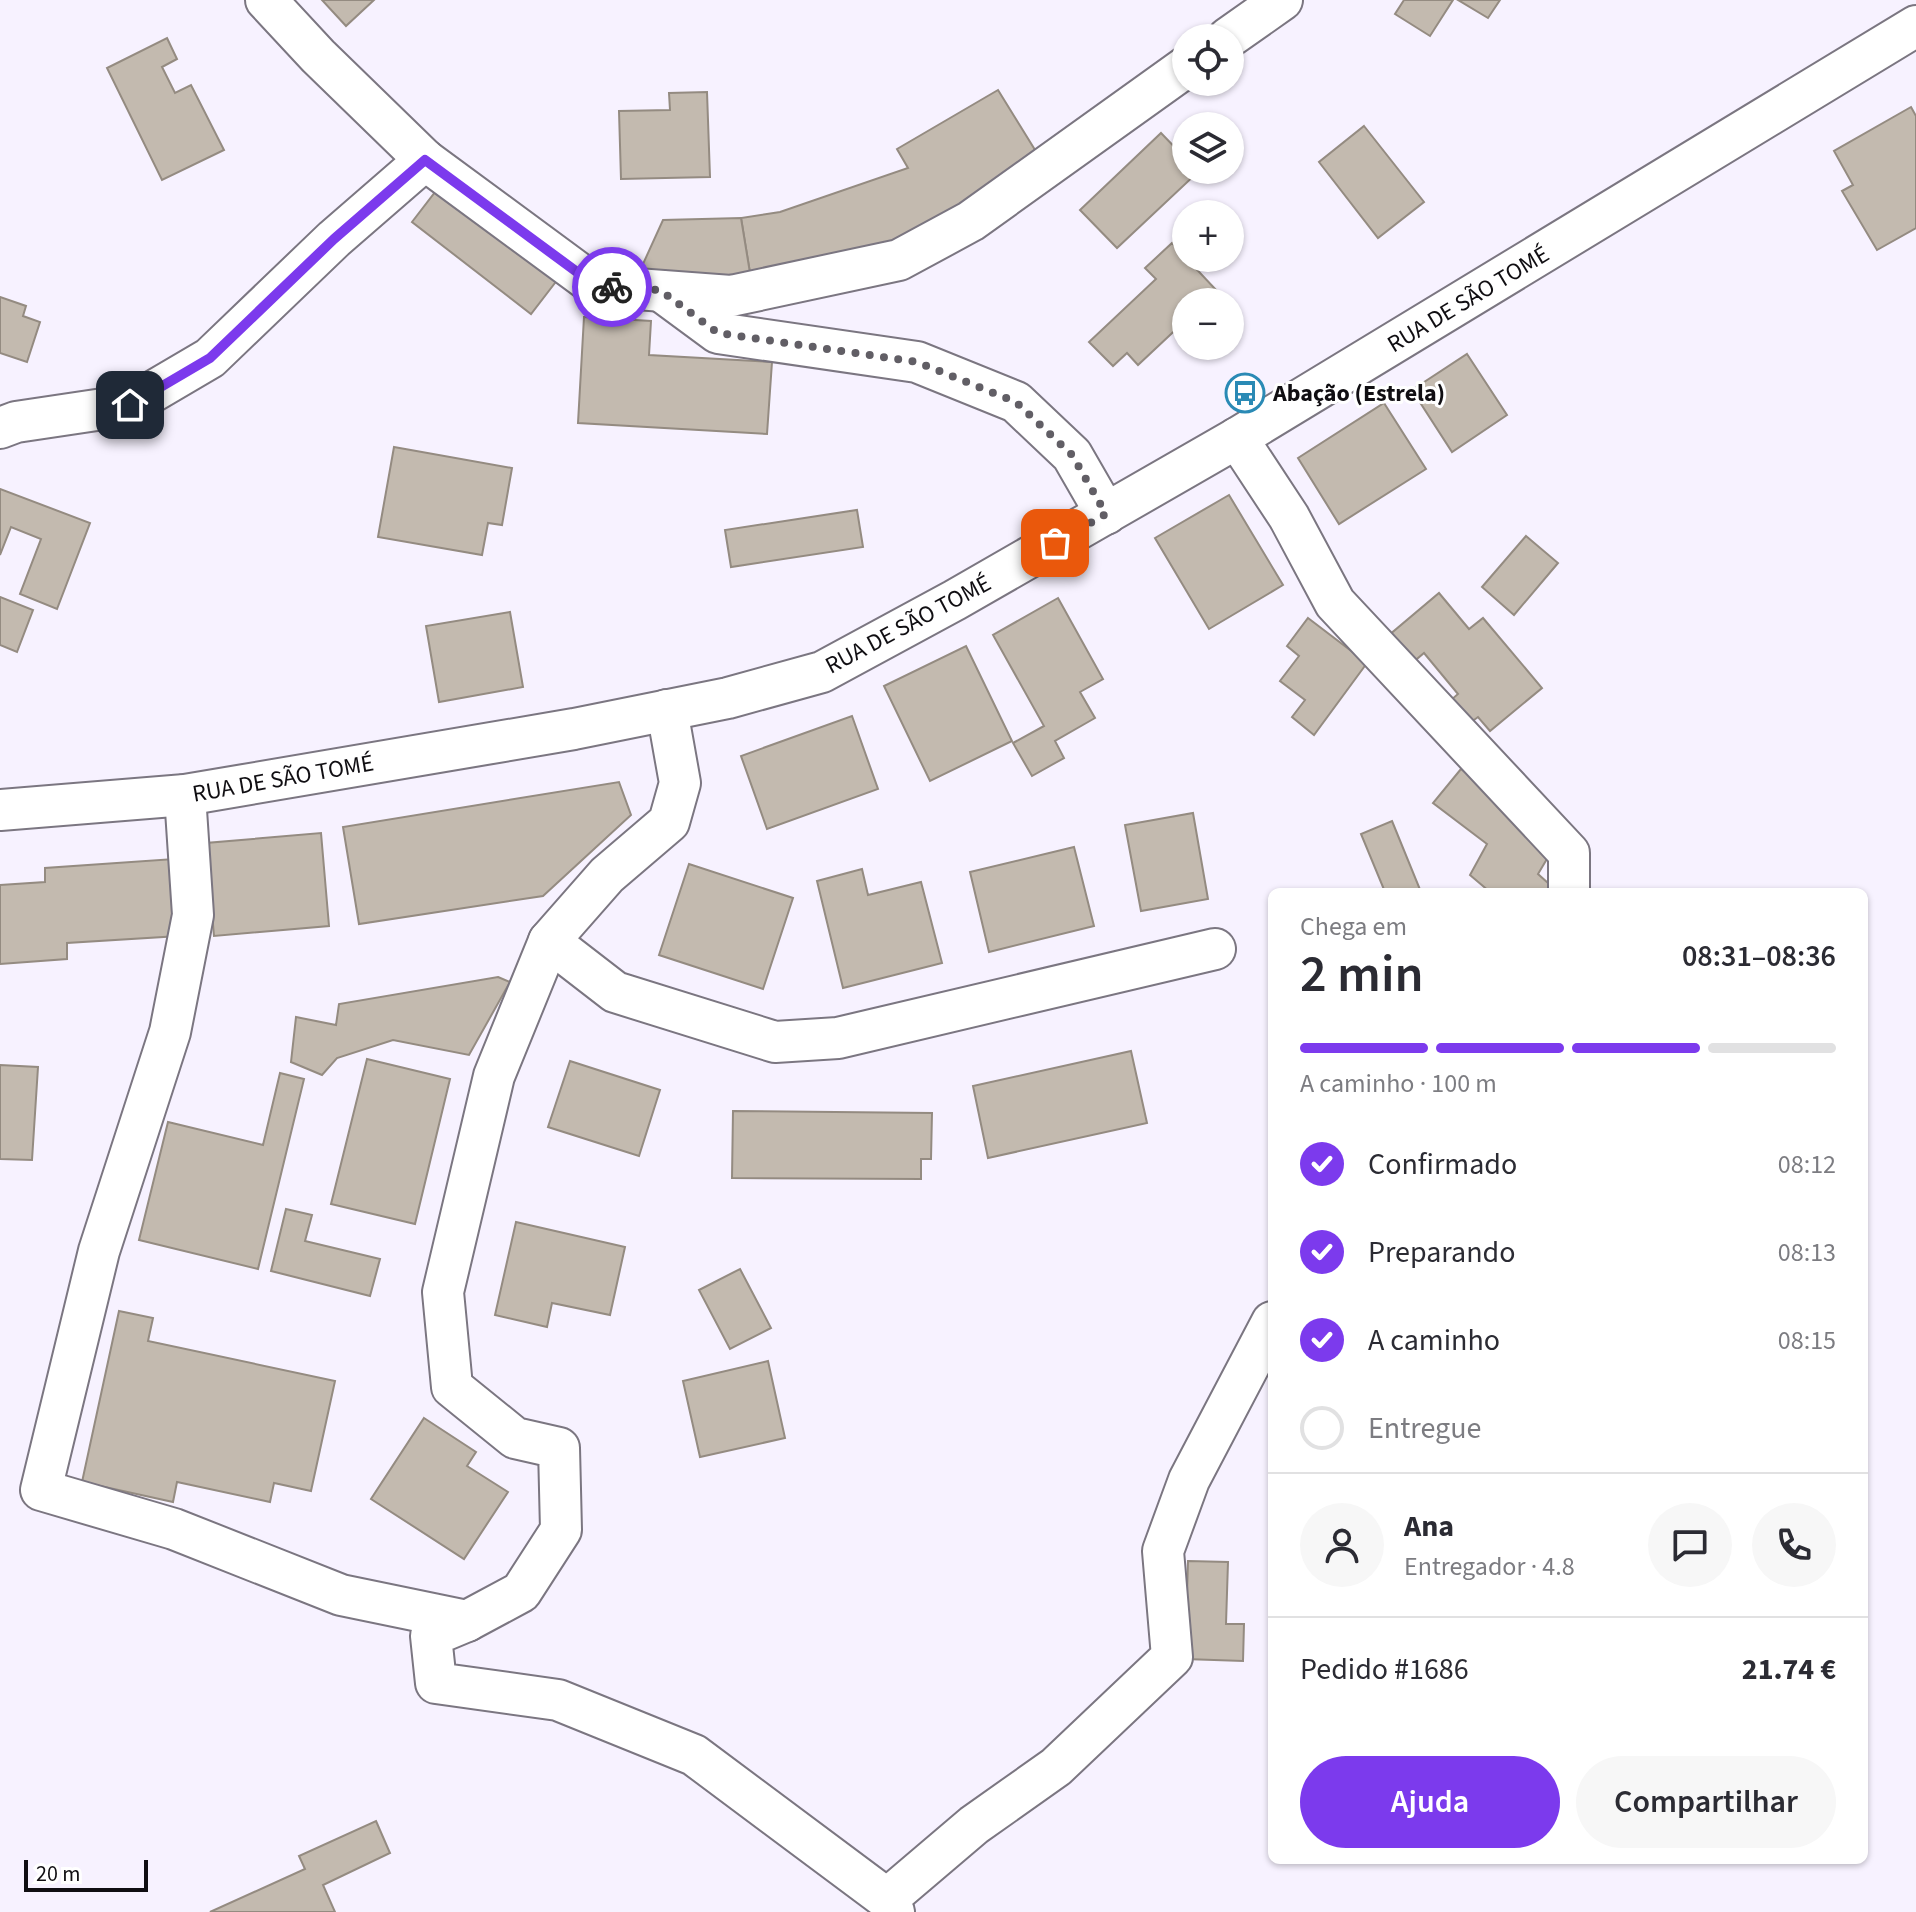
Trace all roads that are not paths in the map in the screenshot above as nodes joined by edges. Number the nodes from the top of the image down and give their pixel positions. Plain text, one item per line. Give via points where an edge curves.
1 (266, 0) edge
2 (1282, 0) edge
3 (1916, 26) edge
4 (1244, 27) edge
5 (1172, 77) edge
6 (425, 160) junction
7 (660, 290) junction
8 (0, 428) edge
9 (1237, 438) junction
10 (1106, 514) junction
11 (667, 710) junction
12 (185, 795) junction
13 (0, 810) edge
14 (1569, 888) edge
15 (549, 941) junction
16 (1215, 949) dead end
17 (1268, 1330) edge
18 (467, 1621) junction
19 (890, 1905) edge

1 - 6 street
2 - 4 street
3 - 9 street, RUA DE SÃO TOMÉ
5 - 7 street via 971,221 899,260 731,296
6 - 7 street via 596,286
6 - 8 street via 210,358 130,405
7 - 10 street via 718,333 917,362 1016,402 1072,455
9 - 10 street, RUA DE SÃO TOMÉ
9 - 14 street via 1289,517 1335,603 1569,853
10 - 11 street, RUA DE SÃO TOMÉ via 822,672
11 - 12 street, RUA DE SÃO TOMÉ
11 - 15 street via 680,783 669,822 607,875
12 - 13 street, RUA DE SÃO TOMÉ
12 - 18 street via 193,915 170,1032 99,1251 41,1490 174,1529 341,1595
15 - 16 street via 615,992 775,1042 838,1038
15 - 18 street via 494,1076 443,1292 452,1387 515,1438 559,1448 561,1530 521,1592
17 - 19 street via 1189,1480 1163,1551 1172,1657 1056,1767 974,1825
18 - 19 street via 431,1636 436,1683 558,1700 694,1755

